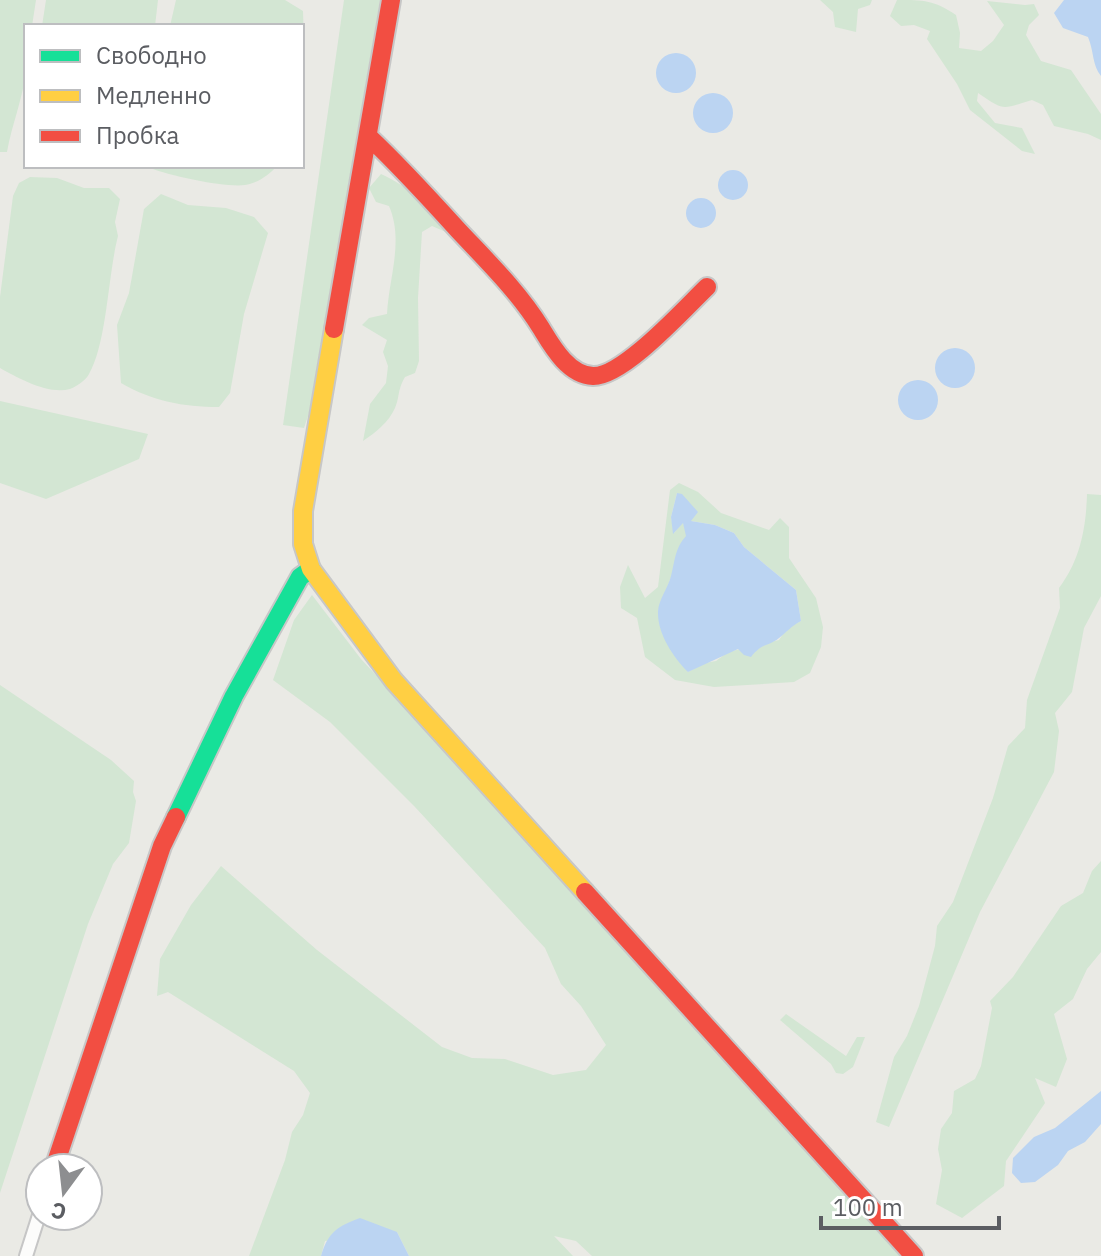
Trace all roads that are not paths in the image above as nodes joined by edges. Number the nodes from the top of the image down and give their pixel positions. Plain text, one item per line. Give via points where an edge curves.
1 (391, 0) edge
2 (369, 137) junction
3 (707, 287) dead end
4 (311, 569) junction
5 (59, 1152) edge
6 (34, 1232) edge
7 (26, 1256) edge
8 (914, 1256) edge

1 - 2 street
2 - 3 street via 475,248 574,369 594,377 619,368
2 - 4 street via 303,511 303,544
4 - 5 street via 300,577 234,696 162,846
4 - 8 street via 394,681
6 - 7 street

